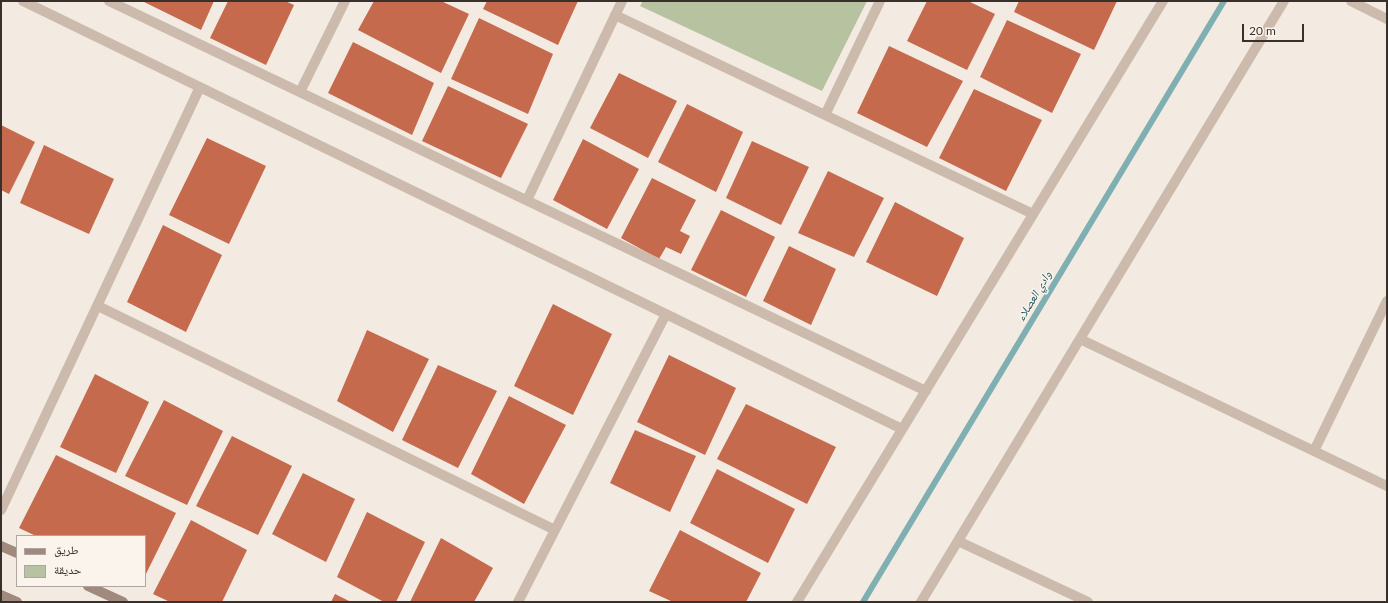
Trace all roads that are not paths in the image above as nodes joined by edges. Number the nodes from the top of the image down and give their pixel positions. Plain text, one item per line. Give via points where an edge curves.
1 (23, 1) edge
2 (109, 1) edge
3 (344, 1) edge
4 (622, 1) edge
5 (880, 1) edge
6 (1163, 1) edge
7 (1284, 1) edge
8 (1351, 1) edge
9 (615, 15) junction
10 (1387, 19) edge
11 (200, 87) junction
12 (300, 92) junction
13 (825, 115) junction
14 (527, 200) junction
15 (1033, 214) junction
16 (1387, 301) edge
17 (98, 306) junction
18 (666, 314) junction
19 (1080, 339) junction
20 (926, 390) junction
21 (902, 429) junction
22 (1314, 451) junction
23 (1387, 486) edge
24 (1, 510) edge
25 (555, 530) junction
26 (958, 541) junction
27 (1, 546) edge
28 (16, 553) edge
29 (90, 587) edge
30 (1, 595) edge
31 (17, 602) edge
32 (123, 602) edge
33 (518, 602) edge
34 (797, 602) edge
35 (921, 602) edge
36 (1088, 602) edge

1 - 11 street
2 - 12 street
3 - 12 street
4 - 9 street
5 - 13 street
6 - 15 street
7 - 19 street
8 - 10 street
9 - 13 street
9 - 14 street
11 - 17 street
11 - 18 street
12 - 14 street
13 - 15 street
14 - 20 street
15 - 20 street
16 - 22 street
17 - 24 street
17 - 25 street
18 - 21 street
18 - 25 street
19 - 22 street
19 - 26 street
20 - 21 street
21 - 34 street
22 - 23 street
25 - 33 street
26 - 35 street
26 - 36 street
27 - 28 main road
29 - 32 main road
30 - 31 main road

